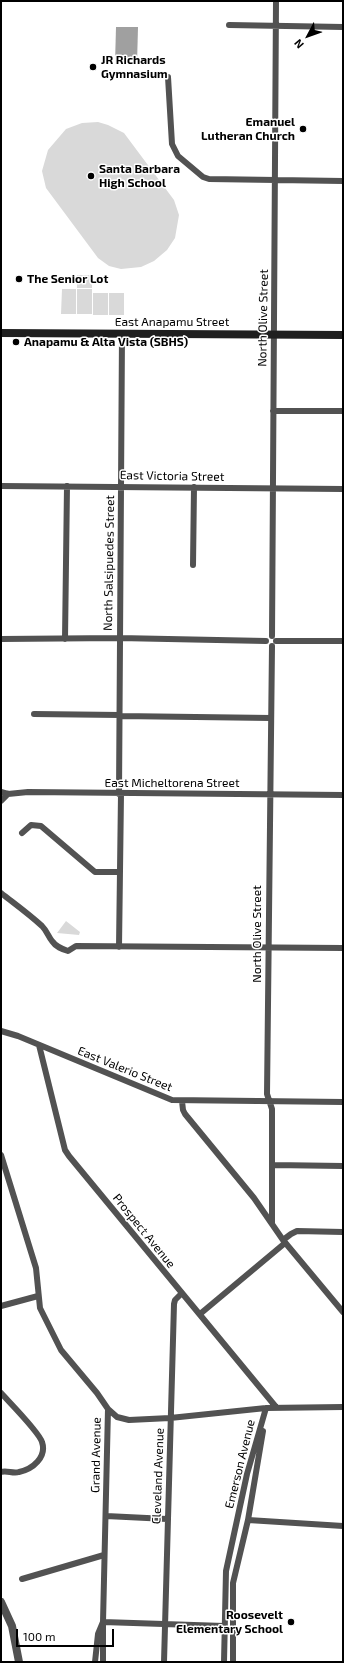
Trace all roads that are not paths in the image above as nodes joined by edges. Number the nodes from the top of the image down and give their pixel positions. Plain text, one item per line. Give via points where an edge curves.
1 (276, 1) edge
2 (229, 26) dead end
3 (276, 26) junction
4 (343, 27) edge
5 (168, 77) dead end
6 (275, 181) junction
7 (343, 182) edge
8 (1, 333) edge
9 (122, 334) junction
10 (273, 335) junction
11 (343, 335) edge
12 (273, 410) junction
13 (343, 411) edge
14 (1, 486) edge
15 (67, 486) junction
16 (121, 486) junction
17 (194, 487) junction
18 (273, 488) junction
19 (343, 488) edge
20 (193, 565) dead end
21 (119, 638) junction
22 (1, 639) edge
23 (65, 639) junction
24 (273, 641) junction
25 (343, 641) edge
26 (34, 714) dead end
27 (120, 716) junction
28 (271, 718) junction
29 (4, 793) edge
30 (120, 794) junction
31 (270, 794) junction
32 (343, 795) edge
33 (1, 800) edge
34 (22, 833) dead end
35 (119, 872) junction
36 (1, 893) edge
37 (119, 946) junction
38 (268, 948) junction
39 (343, 948) edge
40 (1, 1031) edge
41 (39, 1045) junction
42 (182, 1101) junction
43 (269, 1101) junction
44 (343, 1102) edge
45 (1, 1155) edge
46 (273, 1165) junction
47 (343, 1166) edge
48 (272, 1222) junction
49 (343, 1232) edge
50 (284, 1241) junction
51 (182, 1293) junction
52 (38, 1296) junction
53 (1, 1306) edge
54 (343, 1312) edge
55 (200, 1314) junction
56 (1, 1393) edge
57 (276, 1407) junction
58 (343, 1407) edge
59 (266, 1408) junction
60 (108, 1409) junction
61 (170, 1418) junction
62 (1, 1472) edge
63 (106, 1516) junction
64 (167, 1519) junction
65 (248, 1520) junction
66 (343, 1526) edge
67 (104, 1555) junction
68 (22, 1579) dead end
69 (1, 1602) edge
70 (103, 1622) junction
71 (165, 1624) junction
72 (224, 1626) junction
73 (19, 1662) edge
74 (95, 1662) edge
75 (103, 1662) edge
76 (164, 1662) edge
77 (224, 1662) edge
78 (233, 1662) edge

1 - 3 street, North Olive Street
2 - 3 street
3 - 4 street
3 - 6 street, North Olive Street
5 - 6 street via 172,144 178,156 209,180
6 - 7 street
6 - 10 street, North Olive Street
8 - 9 main road, East Anapamu Street
9 - 10 main road, East Anapamu Street
9 - 16 street, North Salsipuedes Street
10 - 11 main road, East Anapamu Street
10 - 12 street, North Olive Street
12 - 13 street
12 - 18 street, North Olive Street
14 - 15 street, East Victoria Street
15 - 16 street, East Victoria Street
15 - 23 street
16 - 17 street, East Victoria Street
16 - 21 street, North Salsipuedes Street
17 - 18 street, East Victoria Street
17 - 20 street
18 - 19 street, East Victoria Street
18 - 24 street, North Olive Street
21 - 23 street
21 - 24 street via 266,641 267,638
21 - 27 street, North Salsipuedes Street
22 - 23 street
24 - 25 street
24 - 28 street, North Olive Street
26 - 27 street
27 - 28 street
27 - 30 street, North Salsipuedes Street
28 - 31 street, North Olive Street
29 - 30 street, East Micheltorena Street
29 - 33 street
30 - 31 street, East Micheltorena Street
30 - 35 street, North Salsipuedes Street
31 - 32 street, East Micheltorena Street
31 - 38 street, North Olive Street
34 - 35 street via 31,825 41,826 95,872
35 - 37 street, North Salsipuedes Street
36 - 37 street via 47,930 52,942 68,951 76,946
37 - 38 street
38 - 39 street
38 - 43 street, North Olive Street
40 - 41 street, East Valerio Street
41 - 42 street, East Valerio Street via 166,1099
41 - 51 street, Prospect Avenue via 69,1156
42 - 43 street, East Valerio Street
42 - 48 street via 184,1114
43 - 44 street, East Valerio Street
43 - 46 street, North Olive Street via 272,1109
45 - 52 street, Grand Avenue via 36,1268
46 - 47 street
46 - 48 street, North Olive Street
48 - 50 street
49 - 50 street via 297,1231
50 - 54 street
50 - 55 street
51 - 55 street, Prospect Avenue
51 - 61 street, Cleveland Avenue via 174,1304
52 - 53 street
52 - 60 street, Grand Avenue via 40,1308 59,1346
55 - 57 street, Prospect Avenue
56 - 62 street via 40,1438 44,1449 41,1459 33,1466 20,1472
57 - 58 street
57 - 59 street
59 - 61 street
59 - 65 street, Emerson Avenue
59 - 72 street, Emerson Avenue via 247,1474 226,1571
60 - 61 street via 117,1416 129,1420
60 - 63 street, Grand Avenue
61 - 64 street, Cleveland Avenue
63 - 64 street
63 - 67 street, Grand Avenue
64 - 71 street, Cleveland Avenue
65 - 66 street
65 - 78 street, Emerson Avenue via 233,1583
67 - 68 street
67 - 70 street, Grand Avenue
69 - 73 street via 12,1626
70 - 71 street
70 - 74 street, Grand Avenue via 98,1634
70 - 75 street
71 - 72 street
71 - 76 street, Cleveland Avenue
72 - 77 street, Emerson Avenue

